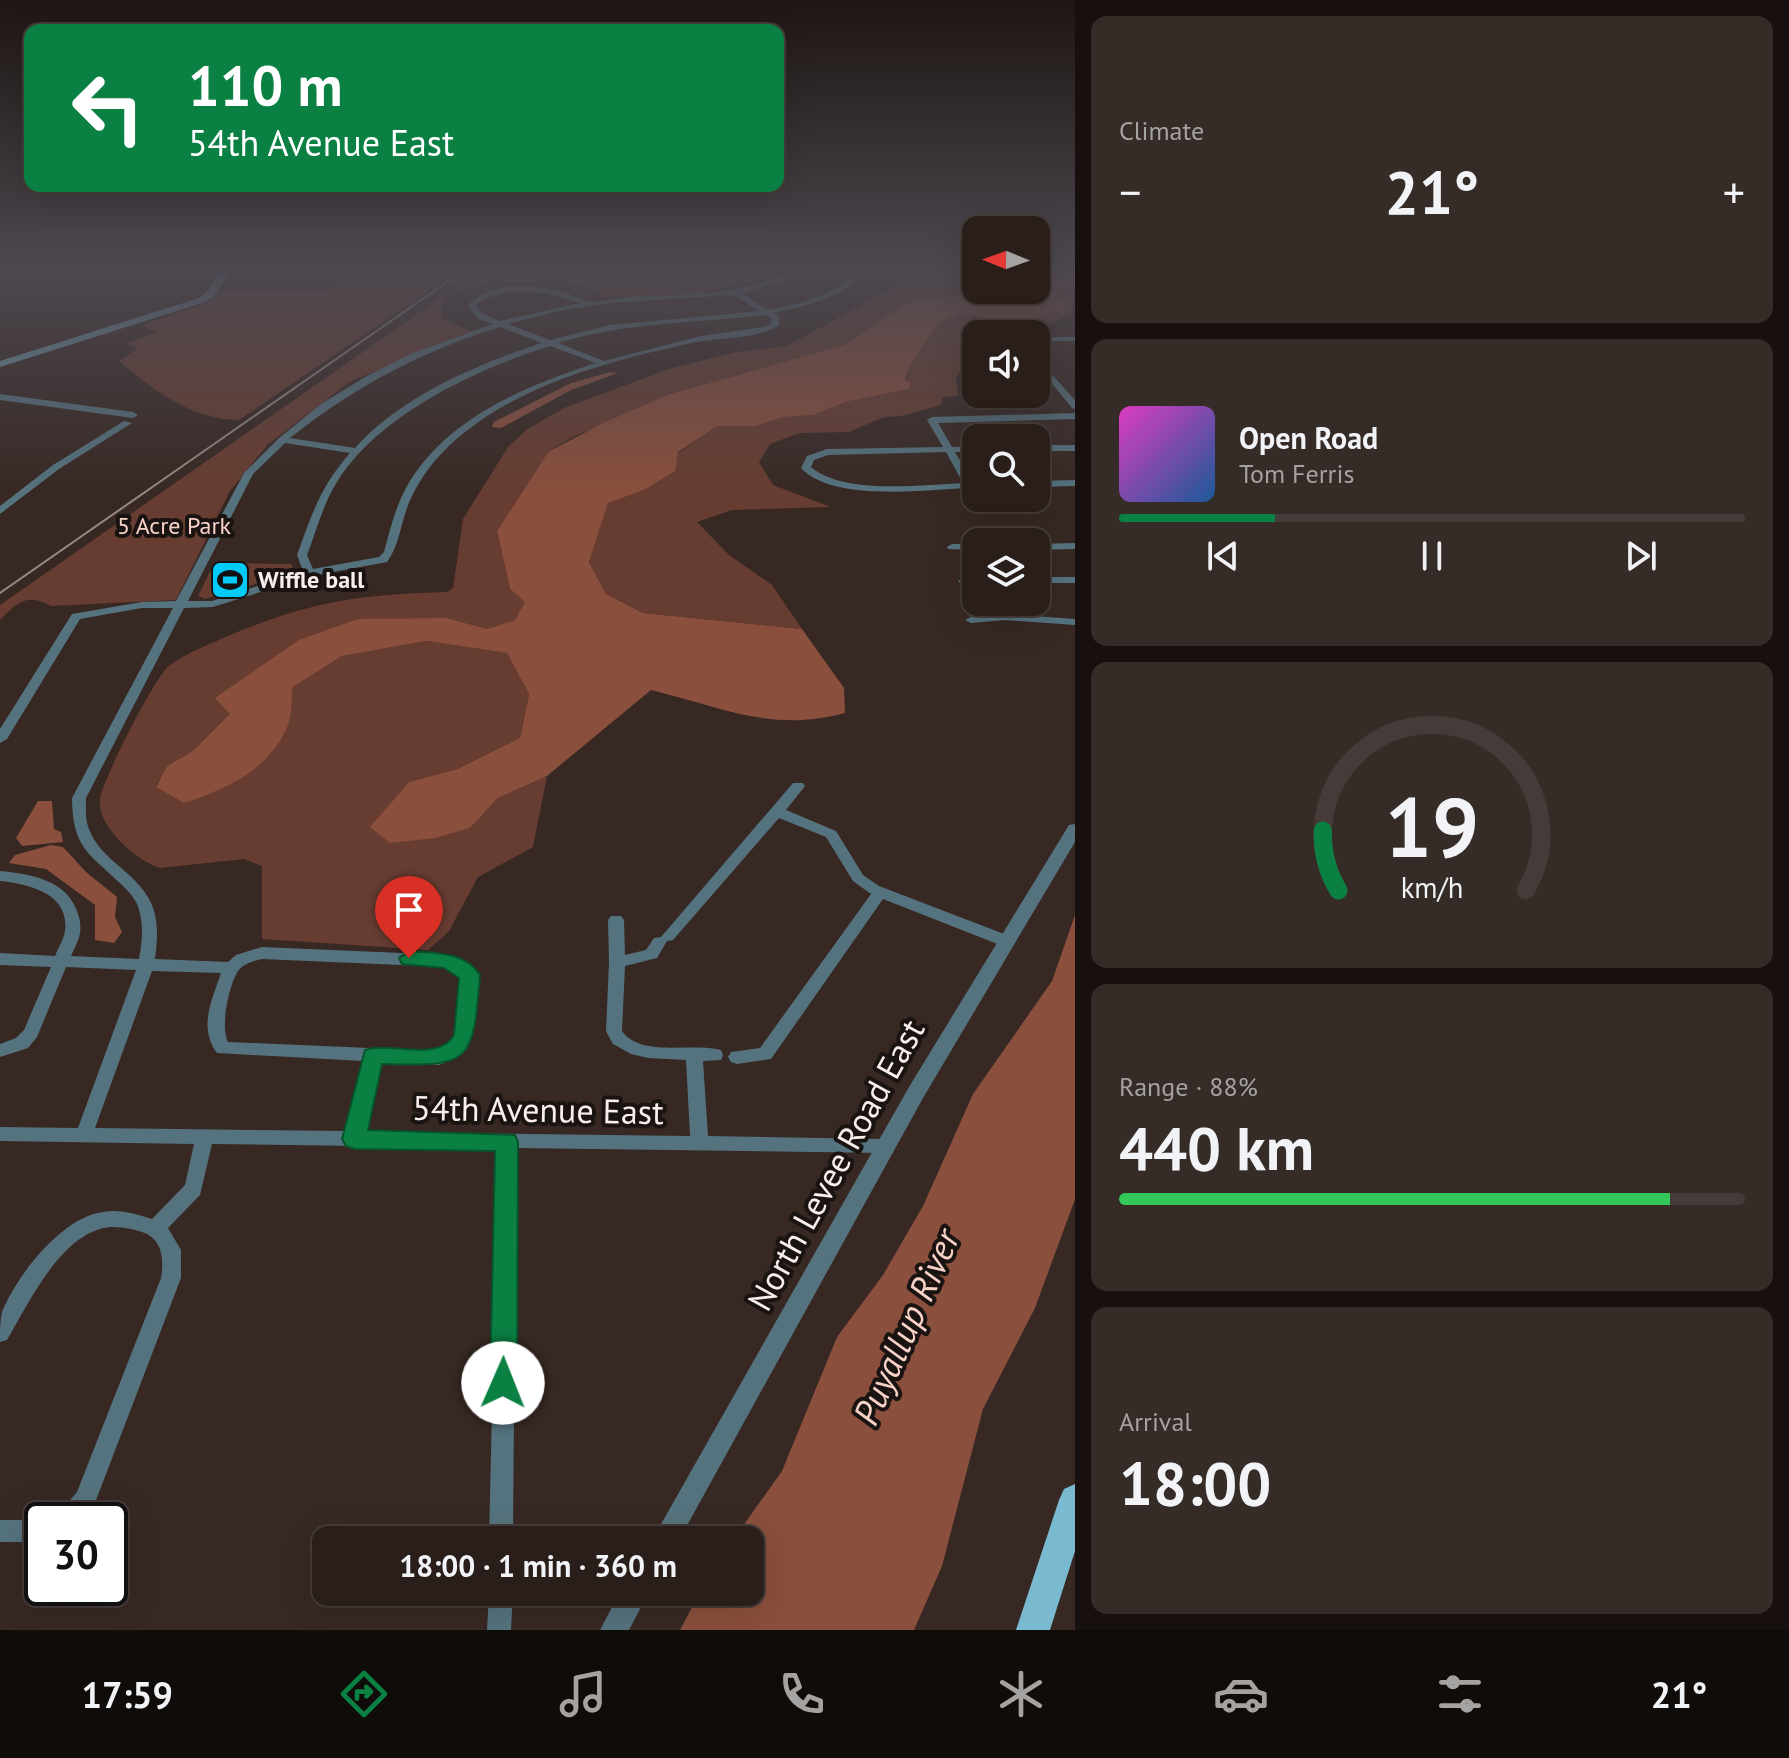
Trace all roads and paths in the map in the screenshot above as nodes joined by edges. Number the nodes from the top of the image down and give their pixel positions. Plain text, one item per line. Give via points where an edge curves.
1 (69, 342) edge
2 (455, 342) edge
3 (554, 342) edge
4 (694, 342) edge
5 (550, 343) junction
6 (600, 362) junction
7 (0, 364) edge
8 (1050, 376) edge
9 (0, 397) edge
10 (1075, 406) edge
11 (1075, 416) edge
12 (282, 440) junction
13 (1050, 448) edge
14 (1075, 448) edge
15 (949, 450) junction
16 (962, 450) edge
17 (356, 451) junction
18 (962, 471) edge
19 (1075, 483) edge
20 (1050, 484) edge
21 (962, 493) edge
22 (0, 511) edge
23 (1075, 546) edge
24 (952, 547) dead end
25 (962, 547) edge
26 (1050, 547) edge
27 (309, 573) junction
28 (1050, 580) edge
29 (1075, 580) edge
30 (182, 606) junction
31 (971, 620) dead end
32 (1075, 622) edge
33 (0, 739) edge
34 (798, 786) dead end
35 (777, 812) junction
36 (1075, 829) edge
37 (0, 876) edge
38 (880, 893) junction
39 (616, 920) dead end
40 (1006, 941) junction
41 (0, 959) edge
42 (59, 961) junction
43 (617, 962) junction
44 (146, 964) junction
45 (231, 968) junction
46 (8, 1049) edge
47 (694, 1054) junction
48 (715, 1055) dead end
49 (373, 1056) junction
50 (737, 1057) dead end
51 (0, 1134) edge
52 (84, 1135) junction
53 (205, 1137) junction
54 (354, 1139) junction
55 (507, 1142) junction
56 (700, 1144) junction
57 (884, 1146) junction
58 (155, 1228) junction
59 (0, 1333) edge
60 (1075, 1500) edge
61 (83, 1502) edge
62 (501, 1526) edge
63 (673, 1526) edge
64 (0, 1531) edge
65 (24, 1531) edge
66 (500, 1606) edge
67 (627, 1606) edge
68 (499, 1630) edge
69 (614, 1630) edge
70 (1033, 1630) edge

1 - 7 main road
2 - 12 street via 377,373 337,396
3 - 5 street
4 - 6 street
5 - 6 street
5 - 17 street via 436,390
6 - 27 street via 512,401 447,444 415,481 383,560
8 - 10 street
9 - 22 street via 130,419
11 - 15 street via 935,419 932,424
12 - 17 street
12 - 30 street via 238,488
13 - 14 street
15 - 16 street
15 - 18 street
15 - 21 street via 827,452 810,458 807,471 843,486
17 - 27 street via 328,487 302,555
19 - 20 street
23 - 26 street
24 - 25 street
27 - 30 street via 213,604
28 - 29 street
30 - 33 street via 142,605 76,616
30 - 44 street via 136,684 79,798 77,813 84,841 136,887 148,906 152,941
31 - 32 street
34 - 35 street
35 - 38 street via 831,834 858,878
35 - 43 street via 651,954
36 - 40 street, North Levee Road East
37 - 42 street via 54,888 65,898 73,932
38 - 40 street
38 - 50 street via 765,1054
39 - 43 street
40 - 57 street, North Levee Road East
41 - 42 street
42 - 44 street
42 - 46 street via 31,1033
43 - 47 street via 617,1042 628,1048
44 - 45 street
44 - 52 street
45 - 49 street via 214,1029 219,1044 235,1050
45 - 49 street via 262,953 458,964 471,982 464,1035 451,1053 439,1058
47 - 48 street
47 - 56 street
49 - 54 street
51 - 52 street, 54th Avenue East
52 - 53 street, 54th Avenue East
53 - 54 street, 54th Avenue East
53 - 58 street via 193,1189
54 - 55 street, 54th Avenue East
55 - 56 street, 54th Avenue East
55 - 62 street
56 - 57 street, 54th Avenue East
57 - 63 street, North Levee Road East
58 - 59 street via 120,1217 79,1228 49,1255
58 - 61 street via 168,1239 171,1278
60 - 70 main road
64 - 65 street
66 - 68 street
67 - 69 street

